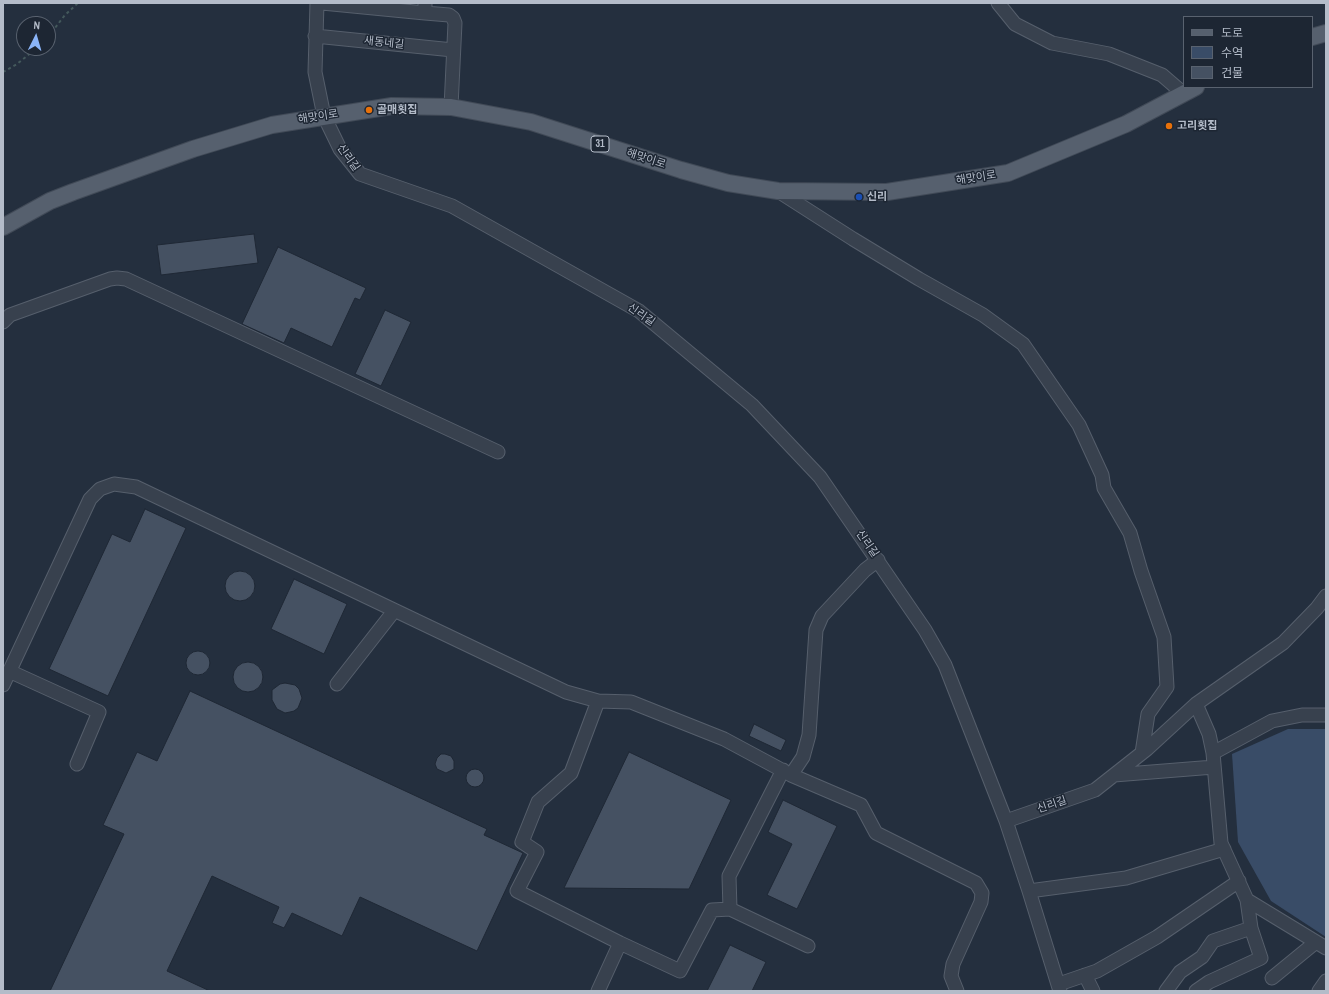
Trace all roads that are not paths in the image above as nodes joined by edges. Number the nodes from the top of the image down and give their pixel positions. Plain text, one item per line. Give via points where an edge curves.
1 (317, 3) edge
2 (322, 3) edge
3 (998, 3) edge
4 (425, 8) edge
5 (1326, 32) edge
6 (315, 36) junction
7 (1313, 37) edge
8 (453, 50) junction
9 (1183, 86) edge
10 (1190, 90) edge
11 (450, 107) junction
12 (324, 116) junction
13 (778, 191) junction
14 (3, 227) edge
15 (3, 322) edge
16 (498, 452) dead end
17 (878, 560) junction
18 (1326, 596) edge
19 (394, 611) junction
20 (9, 671) junction
21 (3, 684) edge
22 (337, 684) dead end
23 (598, 700) junction
24 (1196, 704) junction
25 (1326, 715) edge
26 (1142, 753) junction
27 (1213, 753) junction
28 (77, 764) dead end
29 (1214, 767) junction
30 (787, 772) junction
31 (1114, 775) junction
32 (1006, 821) junction
33 (1224, 849) junction
34 (1238, 880) junction
35 (1029, 891) junction
36 (1247, 900) junction
37 (730, 909) junction
38 (1251, 928) junction
39 (620, 943) junction
40 (1321, 945) edge
41 (808, 946) dead end
42 (1085, 975) junction
43 (1272, 978) dead end
44 (1326, 981) edge
45 (1059, 988) edge
46 (598, 991) edge
47 (957, 991) edge
48 (1093, 991) edge
49 (1166, 991) edge
50 (1196, 991) edge
51 (1320, 991) edge

1 - 6 street
2 - 4 street
3 - 9 street via 1015,24 1052,43 1109,54
4 - 8 street via 453,18
5 - 7 main road
6 - 8 street, 새동네길
6 - 12 street via 315,72
8 - 11 street
10 - 13 main road, 해맞이로 / 31 via 1126,124 1008,173 887,192
11 - 12 main road, 해맞이로 / 31 via 392,106
11 - 13 main road, 해맞이로 / 31 via 531,122 681,170 728,183
12 - 14 main road, 해맞이로 / 31 via 272,124 193,150 73,192
12 - 17 street, 신리길 via 340,149 360,174 452,206 639,311 762,416 820,477
13 - 26 street via 853,240 983,315 1023,344 1079,425 1102,475 1104,488 1130,533 1164,638 1167,688 1148,714
15 - 16 street via 10,315 110,279 126,279
17 - 30 street via 865,570 822,616 816,630 809,735 803,757
17 - 32 street, 신리길 via 945,665
18 - 24 street, 신리길 via 1283,644
19 - 20 street via 136,487 114,484 100,489 90,499
19 - 22 street
19 - 23 street via 566,692
20 - 21 street
20 - 28 street via 99,712
23 - 30 street via 631,702 724,739
23 - 39 street via 571,773 538,802 522,842 537,852 517,891
24 - 26 street, 신리길
24 - 27 street via 1209,734
25 - 27 street via 1302,715 1272,721
26 - 31 street, 신리길
27 - 29 street
29 - 31 street
29 - 33 street via 1221,843
30 - 37 street via 729,876
30 - 47 street via 861,805 876,834 976,883 982,893 981,902 953,964 951,976
31 - 32 street, 신리길 via 1095,790
32 - 35 street
33 - 34 street
33 - 35 street via 1126,878
34 - 36 street
34 - 42 street via 1157,937
35 - 45 street
36 - 38 street
36 - 40 street
37 - 39 street via 712,910 680,971
37 - 41 street
38 - 49 street via 1214,942 1202,957 1180,972
38 - 50 street via 1261,958 1209,982
39 - 46 street
40 - 43 street
42 - 45 street
42 - 48 street
44 - 51 street

